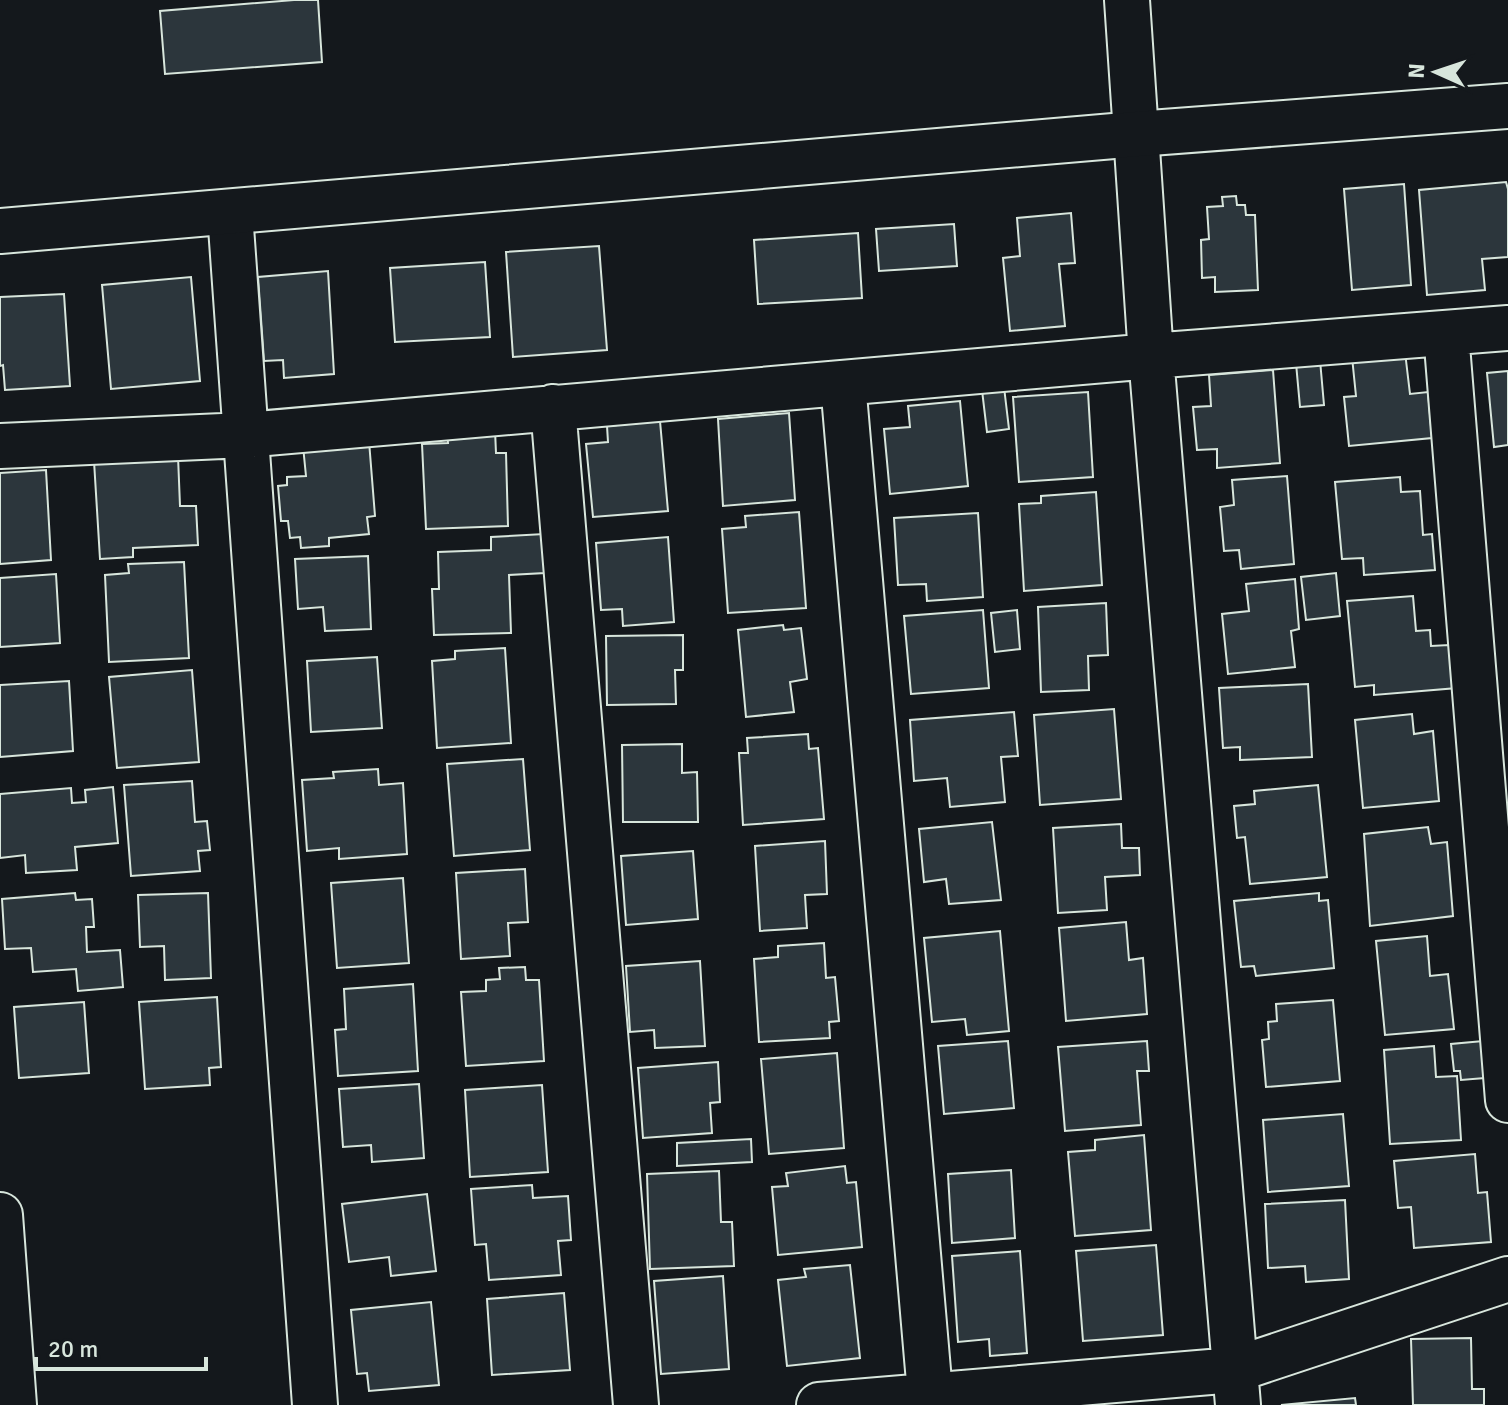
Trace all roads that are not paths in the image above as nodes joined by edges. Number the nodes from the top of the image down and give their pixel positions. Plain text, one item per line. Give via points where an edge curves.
1 (1127, 0) edge
2 (1508, 106) edge
3 (1137, 134) junction
4 (230, 213) junction
5 (0, 231) edge
6 (1508, 328) edge
7 (1446, 333) junction
8 (1151, 356) junction
9 (843, 383) junction
10 (553, 407) junction
11 (245, 435) junction
12 (0, 446) edge
13 (1508, 1100) edge
14 (0, 1215) edge
15 (1508, 1279) edge
16 (1236, 1388) edge
17 (931, 1400) edge
18 (14, 1405) edge
19 (315, 1405) edge
20 (636, 1405) edge
21 (819, 1405) edge

1 - 3 street
2 - 3 street
3 - 4 street
3 - 8 street
4 - 5 street
4 - 11 street
6 - 7 street
7 - 8 street
7 - 13 street
8 - 9 street
8 - 16 street
9 - 10 street
9 - 17 street
10 - 11 street
10 - 20 street
11 - 12 street
11 - 19 street
14 - 18 street
15 - 16 street
16 - 17 street
17 - 21 street

